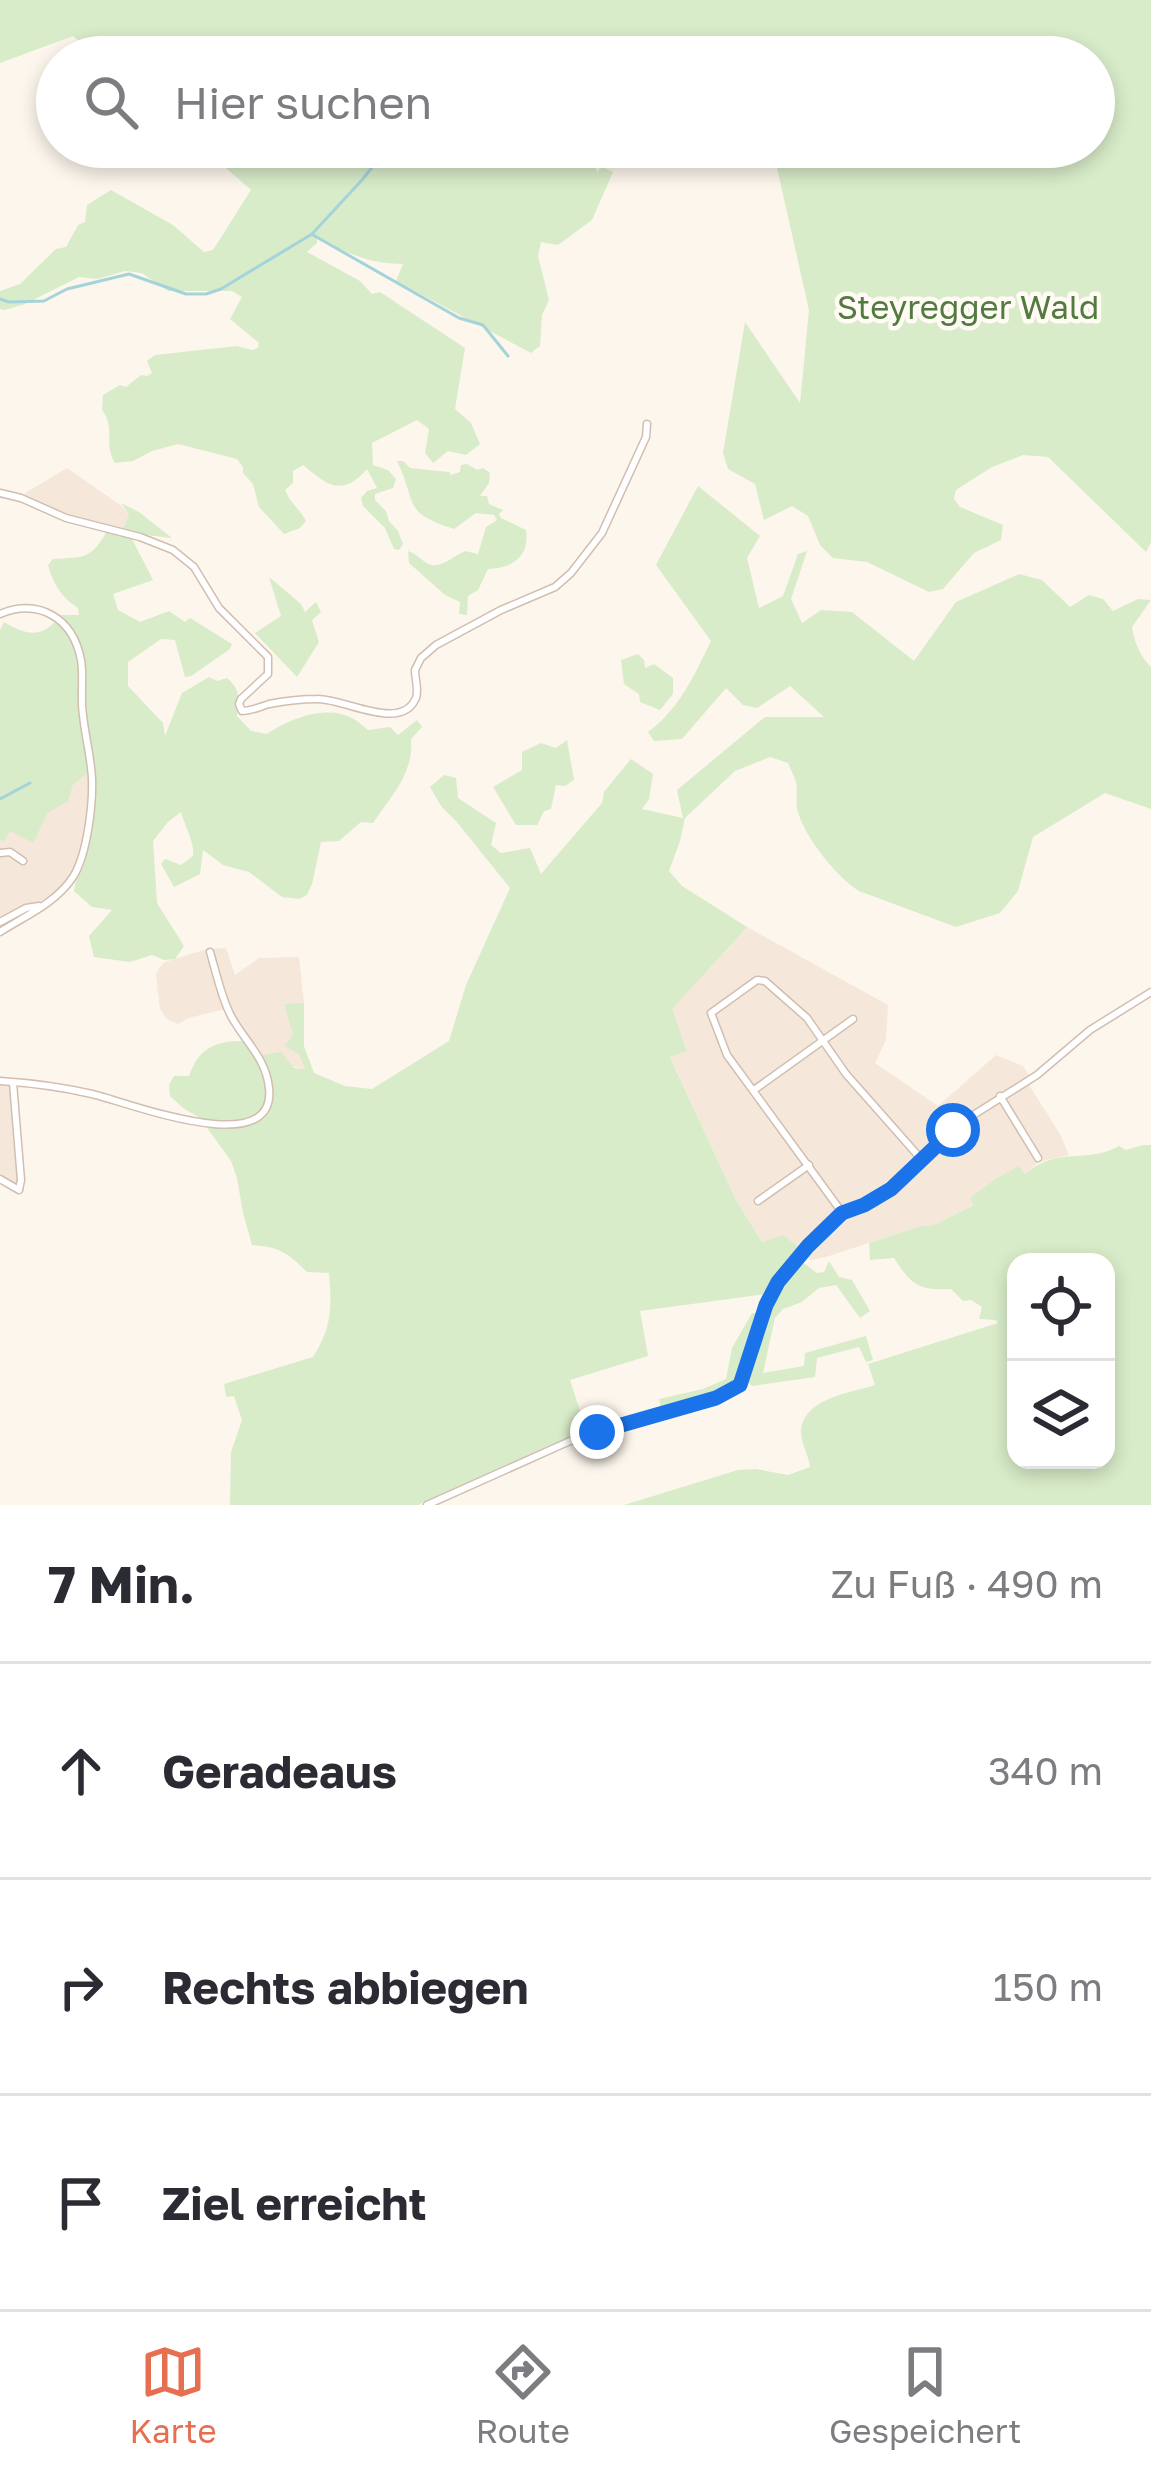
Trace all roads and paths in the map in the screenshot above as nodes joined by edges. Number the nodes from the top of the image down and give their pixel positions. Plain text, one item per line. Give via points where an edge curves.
1 (647, 424) dead end
2 (0, 493) edge
3 (0, 614) edge
4 (0, 853) edge
5 (23, 861) dead end
6 (42, 907) junction
7 (0, 922) edge
8 (0, 932) edge
9 (210, 952) dead end
10 (1151, 992) edge
11 (853, 1019) dead end
12 (823, 1040) junction
13 (0, 1081) edge
14 (13, 1082) junction
15 (754, 1090) junction
16 (1000, 1096) junction
17 (1038, 1158) dead end
18 (922, 1160) junction
19 (809, 1165) junction
20 (0, 1179) edge
21 (758, 1201) dead end
22 (842, 1213) junction
23 (427, 1505) edge

1 - 2 street via 608,521 571,573 428,652 415,670 415,700 393,714 323,698 242,711 242,699 268,674 268,657 219,608 194,567 153,542
3 - 6 street via 21,607 51,613 68,628 81,662 92,781 84,848 70,881
4 - 5 street
6 - 7 street
6 - 8 street
9 - 14 street via 230,1013 268,1079 260,1117 202,1123
10 - 16 street
11 - 12 street
12 - 15 street
12 - 15 street via 765,981 711,1012 725,1053
12 - 18 street
13 - 14 street
14 - 20 street via 19,1190
15 - 19 street
16 - 17 street
16 - 18 street
18 - 22 street via 891,1189
19 - 21 street
19 - 22 street
22 - 23 street via 778,1282 740,1385 570,1441

